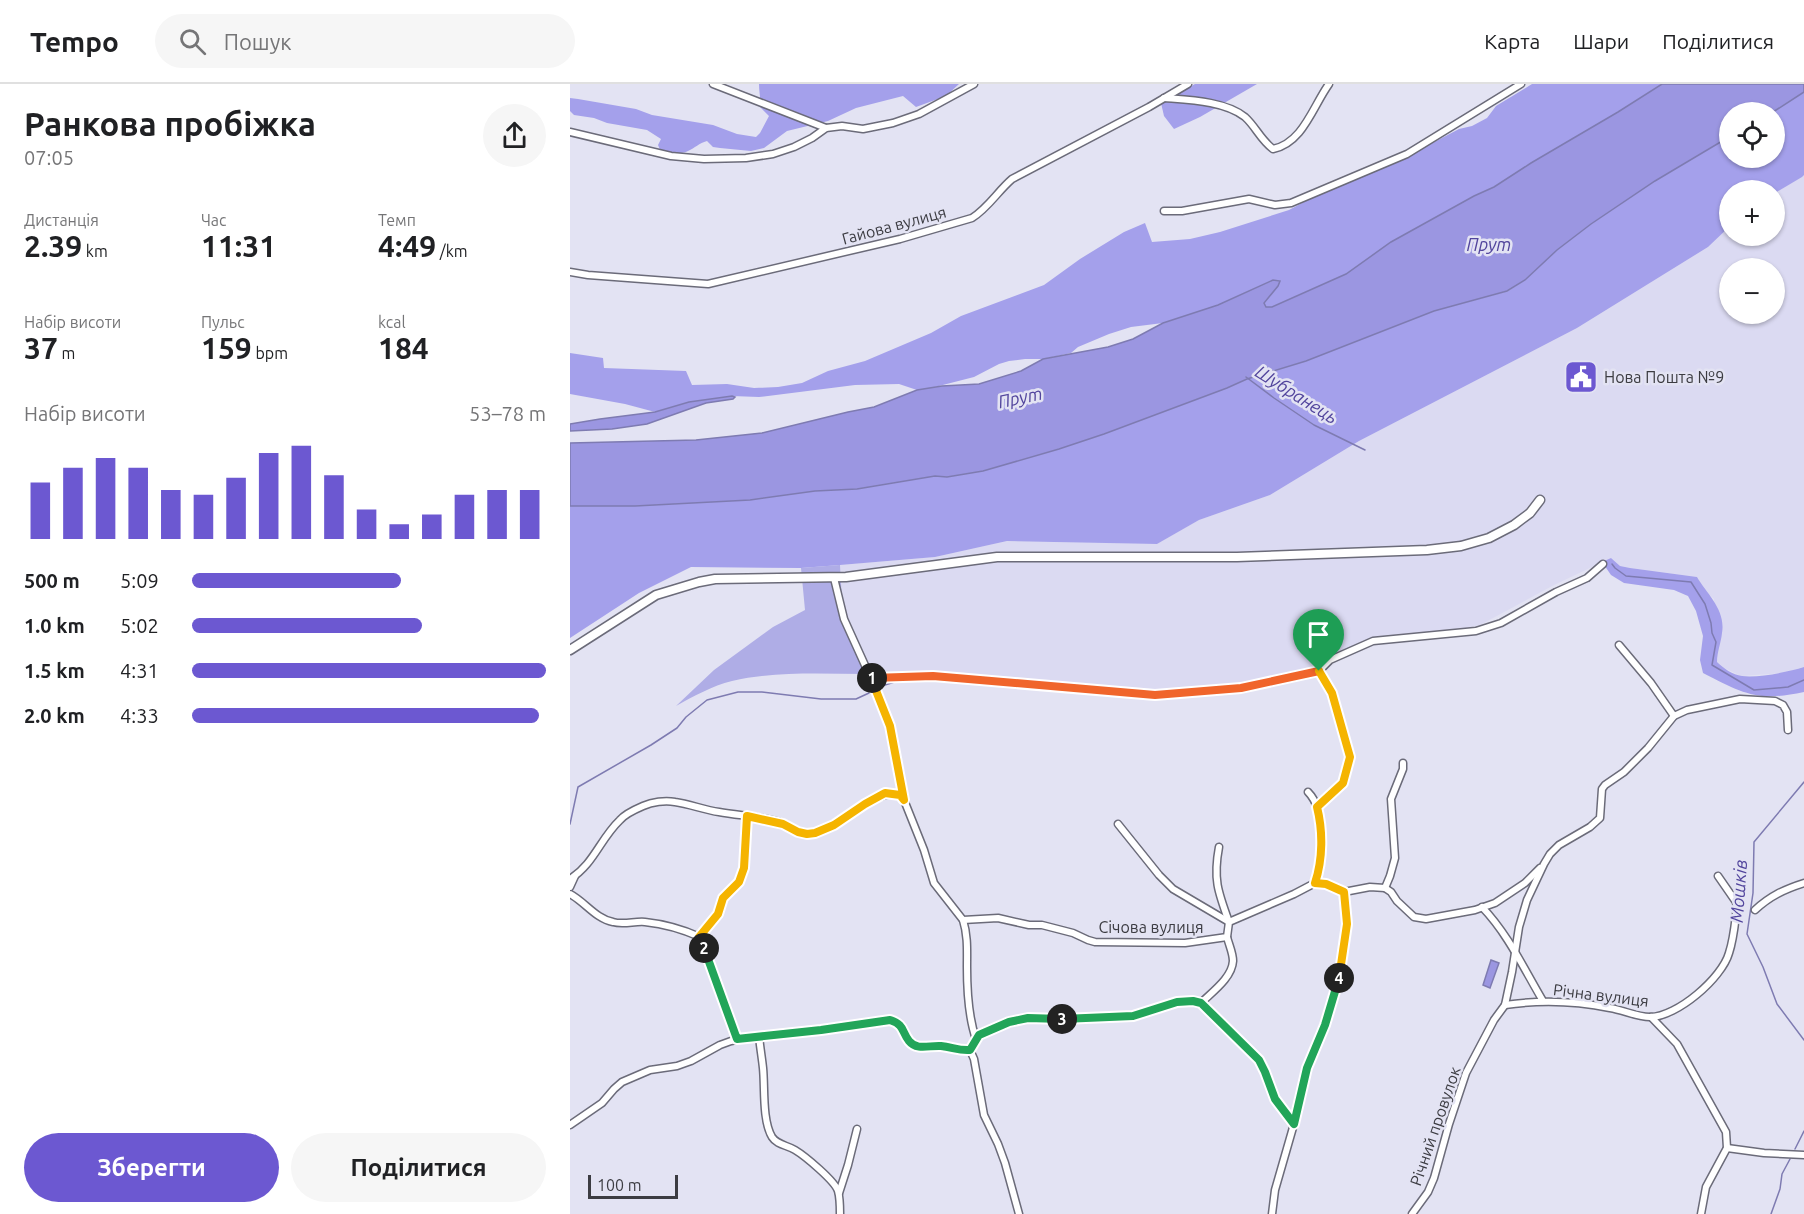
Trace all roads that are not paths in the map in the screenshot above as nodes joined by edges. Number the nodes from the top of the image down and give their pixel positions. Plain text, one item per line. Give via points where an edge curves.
1 (713, 84) edge
2 (974, 84) edge
3 (1188, 84) edge
4 (1329, 84) edge
5 (1521, 84) edge
6 (1164, 98) junction
7 (826, 128) junction
8 (570, 132) edge
9 (1164, 211) dead end
10 (570, 272) edge
11 (1540, 500) dead end
12 (1602, 564) dead end
13 (834, 578) junction
14 (1619, 645) dead end
15 (570, 650) edge
16 (1319, 671) junction
17 (871, 678) junction
18 (1674, 716) junction
19 (1788, 730) dead end
20 (1403, 762) dead end
21 (1308, 792) dead end
22 (904, 800) junction
23 (1317, 807) junction
24 (747, 816) junction
25 (1118, 824) dead end
26 (1219, 848) dead end
27 (1544, 864) junction
28 (1718, 876) dead end
29 (573, 877) edge
30 (1315, 883) junction
31 (1804, 883) edge
32 (570, 887) edge
33 (1385, 888) junction
34 (1344, 892) junction
35 (570, 894) edge
36 (1482, 907) junction
37 (1755, 910) dead end
38 (963, 920) junction
39 (1229, 922) junction
40 (699, 937) junction
41 (1227, 937) junction
42 (1515, 952) junction
43 (1543, 1001) junction
44 (1201, 1003) junction
45 (1504, 1005) junction
46 (1651, 1017) junction
47 (759, 1036) junction
48 (737, 1039) junction
49 (976, 1039) junction
50 (970, 1050) junction
51 (1294, 1124) junction
52 (570, 1125) edge
53 (857, 1129) dead end
54 (1728, 1148) junction
55 (1804, 1155) edge
56 (839, 1193) junction
57 (840, 1214) edge
58 (1018, 1214) edge
59 (1272, 1214) edge
60 (1412, 1214) edge
61 (1701, 1214) edge

1 - 7 street
2 - 7 street via 919,114 893,123 863,129
3 - 6 street, Гайова вулиця
4 - 6 street via 1304,126 1281,147 1273,149 1246,118 1232,109
5 - 9 street via 1407,154 1291,203 1275,205 1249,199
6 - 10 street, Гайова вулиця via 1012,179 972,218 708,284
7 - 8 street via 773,154 704,159 671,156
11 - 13 street via 1514,525 1489,538 1427,550 1237,557 997,556
12 - 16 street via 1587,578 1501,623 1476,631 1373,641 1329,660
13 - 15 street via 733,577 699,582 656,595
13 - 17 street via 844,619
14 - 18 street
16 - 17 street via 1241,688 1155,695 933,676
16 - 23 street via 1332,693 1350,757 1343,783
17 - 22 street via 890,726
18 - 19 street via 1740,699 1775,701 1783,705
18 - 27 street, Річний провулок via 1624,772 1605,784 1596,823 1559,845
20 - 33 street via 1391,799 1395,858
21 - 23 street
22 - 24 street via 900,795 885,793 834,825 807,834
22 - 38 street via 934,883
23 - 30 street via 1321,858
24 - 29 street via 673,801 644,806 621,818 588,864
24 - 40 street via 744,868 739,882 723,898 718,914
25 - 39 street via 1173,889
26 - 39 street via 1216,883
27 - 36 street via 1511,894
27 - 42 street, Річний провулок via 1527,900
28 - 46 street, Річна вулиця via 1737,907 1729,954 1694,997 1675,1011
29 - 32 street
30 - 34 street
30 - 39 street
31 - 37 street via 1766,899
33 - 34 street
33 - 36 street via 1414,917 1426,919
34 - 51 street via 1347,924 1338,980 1307,1068
35 - 40 street via 613,922 644,922 682,929
36 - 42 street
38 - 41 street, Січова вулиця via 998,918 1042,925 1095,942 1185,943
38 - 49 street via 967,933 971,1025
39 - 41 street, Січова вулиця
40 - 48 street
41 - 44 street via 1231,968
42 - 43 street
42 - 45 street, Річний провулок
43 - 45 street, Річна вулиця
43 - 46 street, Річна вулиця via 1608,1007
44 - 49 street via 1177,1002 1133,1016 1028,1018 988,1030
44 - 51 street via 1259,1060 1275,1099
45 - 60 street, Річний провулок via 1466,1073 1434,1178
46 - 54 street via 1677,1044 1726,1132
47 - 48 street
47 - 50 street via 890,1020 899,1024 915,1046
47 - 56 street via 767,1121 773,1139 810,1161
48 - 52 street via 691,1061 651,1070 622,1082 602,1103
49 - 50 street
50 - 58 street via 984,1115 1005,1162
51 - 59 street
53 - 56 street
54 - 55 street
54 - 61 street via 1706,1187
56 - 57 street

